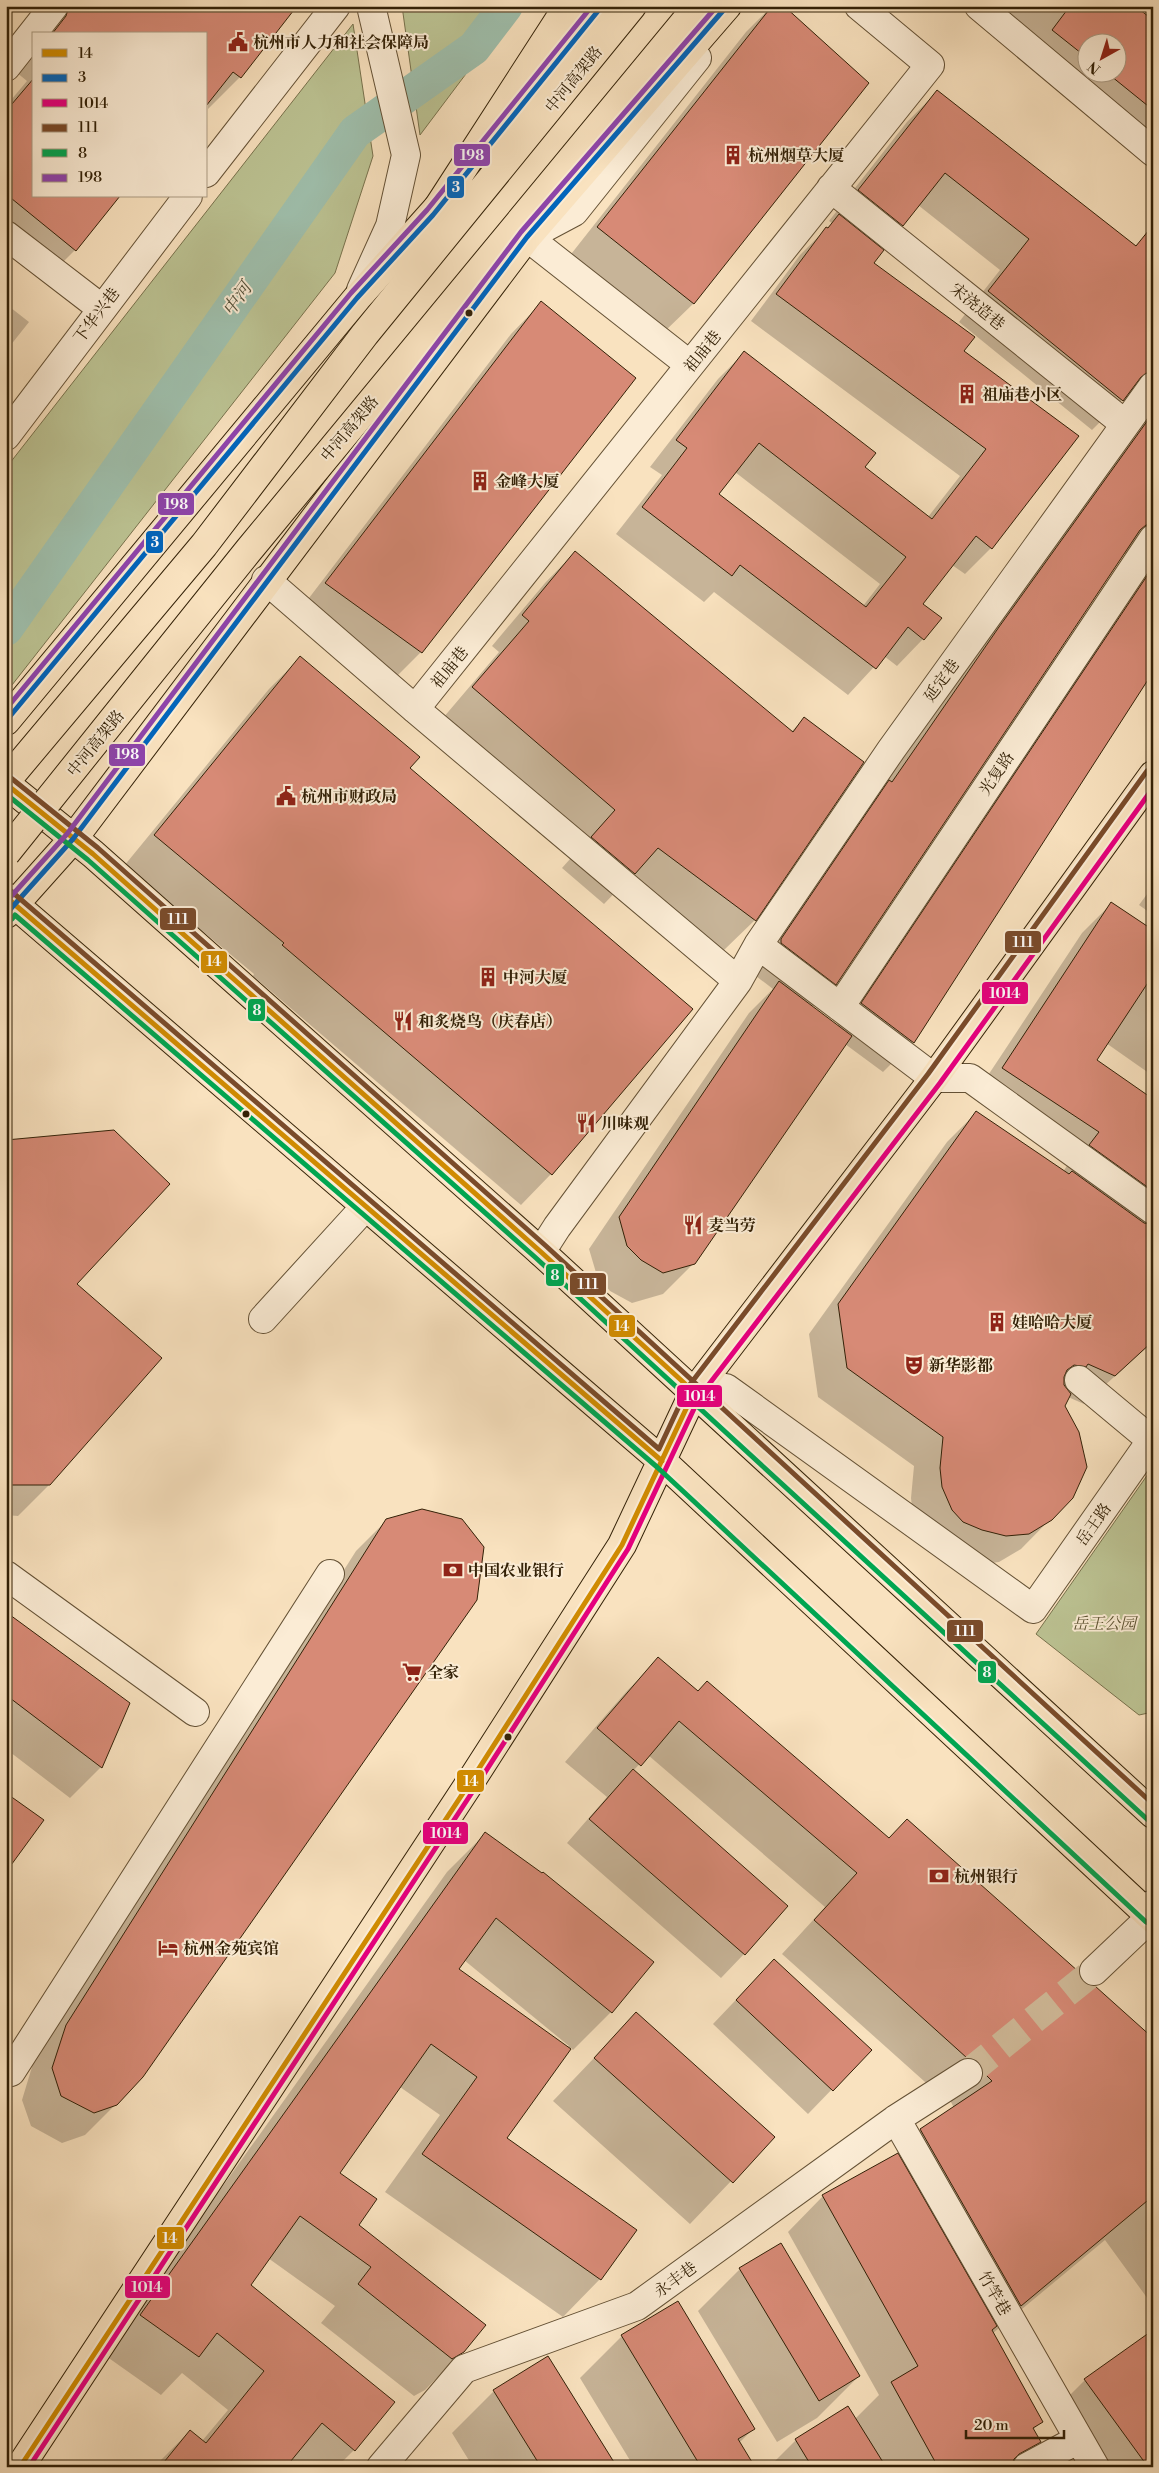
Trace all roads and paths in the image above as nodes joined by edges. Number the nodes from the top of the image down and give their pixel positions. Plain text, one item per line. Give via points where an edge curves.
1 (336, 6) edge
2 (371, 6) edge
3 (568, 6) edge
4 (602, 6) edge
5 (632, 6) edge
6 (698, 6) edge
7 (727, 6) edge
8 (735, 6) edge
9 (859, 6) edge
10 (979, 6) edge
11 (48, 8) edge
12 (6, 67) edge
13 (1153, 152) edge
14 (208, 170) edge
15 (831, 188) junction
16 (186, 198) edge
17 (433, 215) junction
18 (6, 235) edge
19 (527, 237) junction
20 (357, 298) junction
21 (101, 308) junction
22 (690, 365) junction
23 (1153, 386) edge
24 (1126, 424) junction
25 (6, 436) edge
26 (1153, 539) edge
27 (266, 580) junction
28 (415, 709) junction
29 (6, 721) edge
30 (1153, 775) edge
31 (6, 783) edge
32 (6, 799) edge
33 (73, 839) junction
34 (6, 854) edge
35 (9, 906) edge
36 (758, 945) junction
37 (738, 982) junction
38 (840, 1007) junction
39 (934, 1078) junction
40 (365, 1206) junction
41 (1153, 1210) edge
42 (541, 1252) junction
43 (263, 1319) dead end
44 (1079, 1380) dead end
45 (694, 1392) junction
46 (1152, 1439) edge
47 (662, 1461) junction
48 (330, 1574) dead end
49 (6, 1575) edge
50 (195, 1712) dead end
51 (1153, 1814) edge
52 (1152, 1914) edge
53 (1094, 1971) tunnel mouth
54 (6, 2072) edge
55 (968, 2073) tunnel mouth
56 (896, 2119) junction
57 (1079, 2439) junction
58 (20, 2467) edge
59 (381, 2467) edge
60 (1027, 2467) edge
61 (1095, 2467) edge

1 - 14 street
2 - 20 street via 406,155 390,226
3 - 17 main road
4 - 17 main road
5 - 31 main road, 中河高架路 via 365,334 204,545
6 - 34 main road, 中河高架路, bridge via 248,551
7 - 19 main road
8 - 19 street via 680,81 574,212
9 - 15 street, 祖庙巷 via 930,65
10 - 13 street
11 - 12 street
15 - 22 street, 祖庙巷
15 - 24 street, 宋浇造巷
16 - 21 street, 下华兴巷
17 - 20 main road
18 - 21 street
19 - 22 street
19 - 27 main road
20 - 29 main road
21 - 25 street, 下华兴巷
22 - 28 street, 祖庙巷
23 - 24 street, 延定巷
24 - 36 street, 延定巷 via 891,750
26 - 38 street, 光复路
27 - 28 street
27 - 33 main road
28 - 37 street
30 - 39 main road
31 - 33 main road
32 - 33 street
33 - 35 main road
33 - 42 main road
35 - 40 main road
36 - 37 street, 延定巷
36 - 38 street
37 - 42 street, 延定巷
38 - 39 street
39 - 41 street via 970,1078
39 - 45 main road
40 - 43 street
40 - 47 main road
42 - 45 main road
44 - 46 street
45 - 46 street, 岳王路 via 726,1388 1033,1609
45 - 47 main road
45 - 51 main road
47 - 52 main road
47 - 58 main road via 622,1545
48 - 54 street via 11,2072
49 - 50 street
52 - 53 street
55 - 56 street, 永丰巷
56 - 57 street, 竹竿巷
56 - 59 street, 永丰巷 via 637,2306 464,2369
57 - 60 street
57 - 61 street, 竹竿巷

